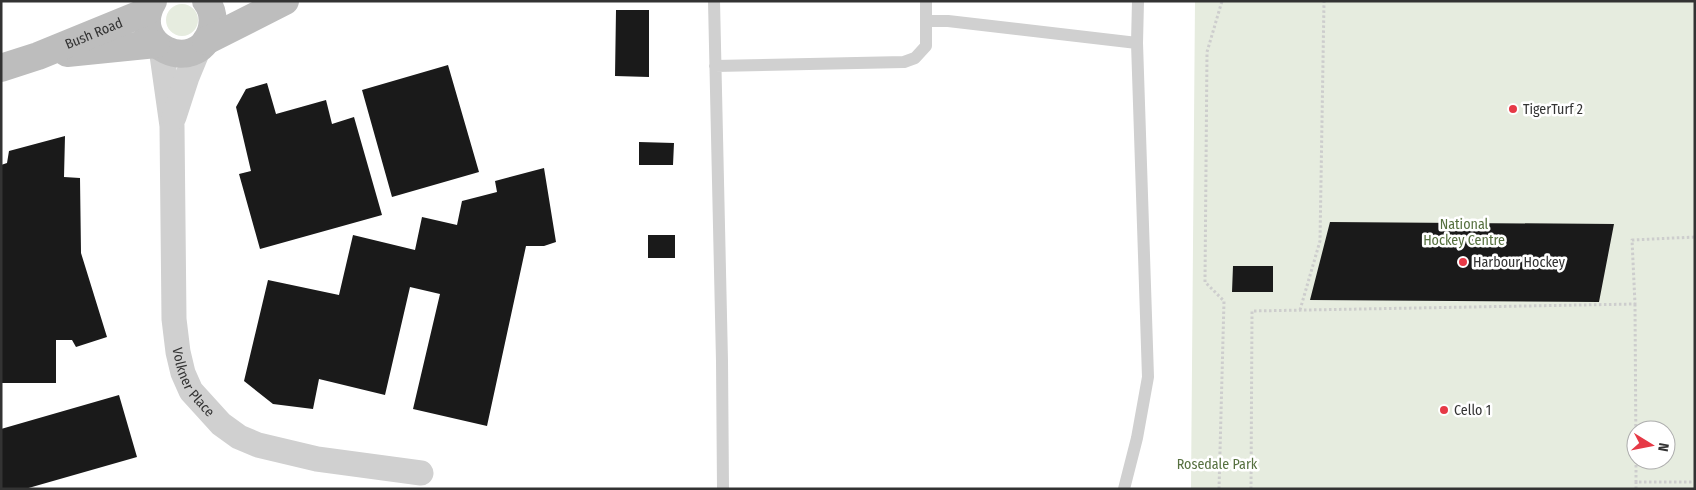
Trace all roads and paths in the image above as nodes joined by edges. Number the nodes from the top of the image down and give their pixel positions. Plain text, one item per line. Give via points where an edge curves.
1 (206, 1) edge
2 (285, 1) edge
3 (714, 1) edge
4 (926, 1) edge
5 (1138, 1) edge
6 (1222, 1) edge
7 (1324, 1) edge
8 (151, 6) edge
9 (926, 21) junction
10 (1137, 43) junction
11 (202, 44) junction
12 (159, 46) junction
13 (38, 56) junction
14 (715, 66) junction
15 (1, 68) edge
16 (172, 126) junction
17 (1695, 236) edge
18 (1635, 304) junction
19 (1300, 310) junction
20 (1636, 420) edge
21 (1636, 470) edge
22 (421, 473) dead end
23 (1636, 482) junction
24 (1695, 482) edge
25 (724, 489) edge
26 (1124, 489) edge
27 (1219, 489) edge
28 (1250, 489) edge
29 (1636, 489) edge

1 - 11 main road via 213,23
2 - 11 main road
3 - 14 lane
4 - 9 lane
5 - 10 lane
6 - 27 path via 1208,52 1205,282 1224,301
7 - 19 path via 1320,241
8 - 12 main road via 148,28
8 - 13 main road, Bush Road
9 - 10 lane
9 - 14 lane via 926,46 915,58 904,62
10 - 26 lane via 1148,377
11 - 12 main road, Bush Road via 189,53 178,54
11 - 16 street, Volkner Place via 184,84
12 - 13 main road, Bush Road
12 - 16 street, Volkner Place
13 - 15 main road, Bush Road
14 - 25 lane
16 - 22 street, Volkner Place via 174,319 178,352 191,391 222,424 258,445 318,460
17 - 18 path via 1632,240
18 - 19 path
18 - 20 path
19 - 28 path via 1252,311
21 - 23 path
23 - 24 path
23 - 29 path

